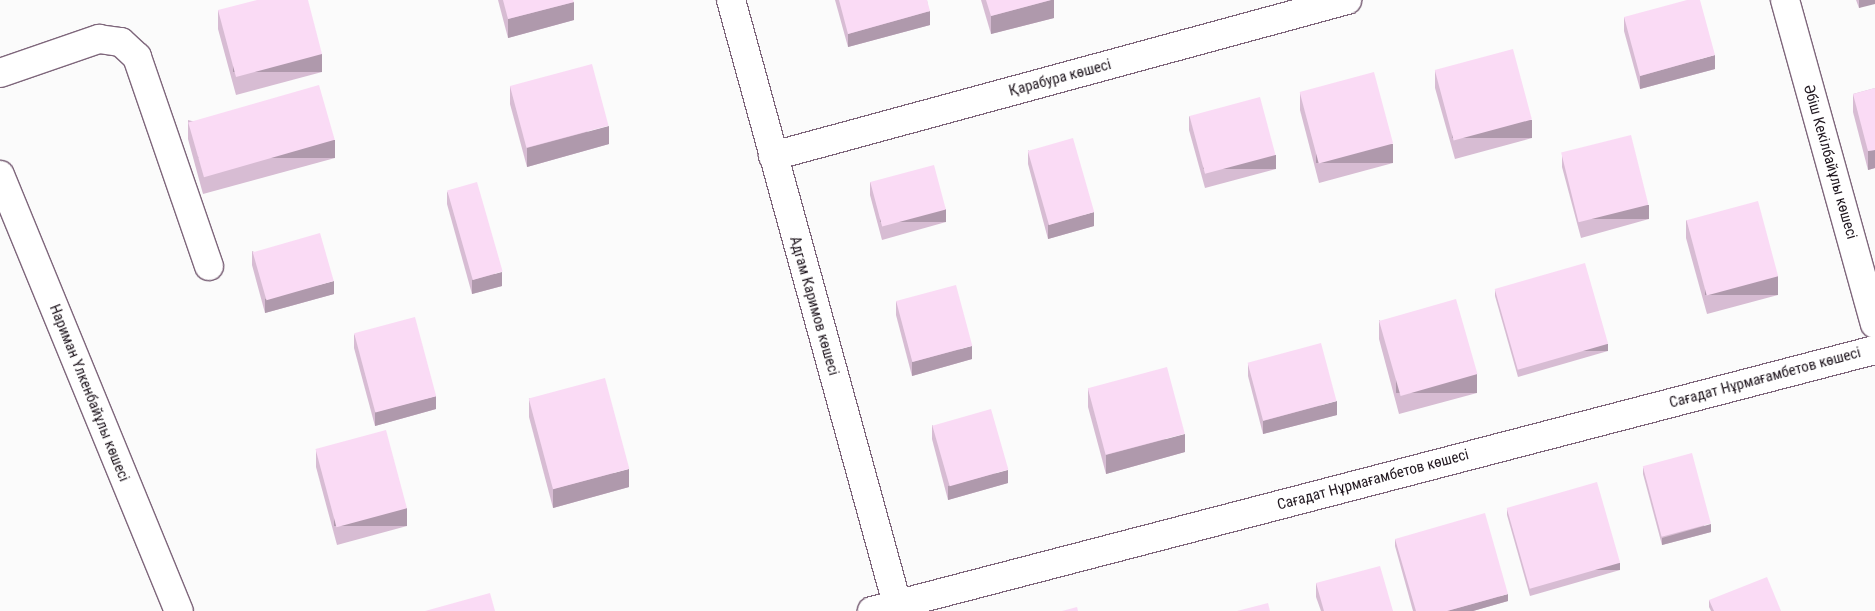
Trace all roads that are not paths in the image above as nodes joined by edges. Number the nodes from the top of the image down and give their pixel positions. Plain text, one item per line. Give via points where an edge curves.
1 (731, 0) edge
2 (1347, 0) edge
3 (1785, 0) edge
4 (0, 73) edge
5 (773, 156) junction
6 (0, 175) edge
7 (209, 266) dead end
8 (1875, 324) edge
9 (1875, 350) edge
10 (889, 609) edge
11 (179, 611) edge

1 - 5 street, Адгам Каримов көшесі
2 - 5 street, Қарабура көшесі
3 - 8 street, Әбіш Кекілбайұлы көшесі
4 - 7 street via 99,39 121,42 137,57
5 - 10 street, Адгам Каримов көшесі
6 - 11 street, Нариман Үлкенбайұлы көшесі
9 - 10 street, Сағадат Нұрмағамбетов көшесі

